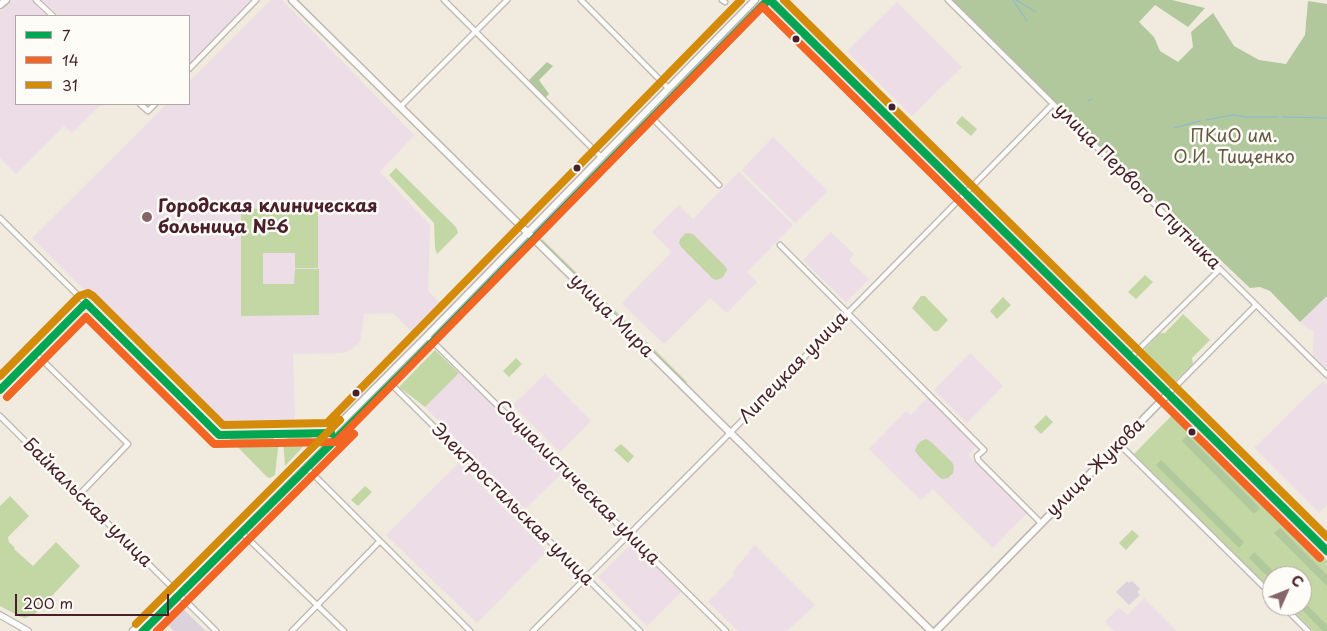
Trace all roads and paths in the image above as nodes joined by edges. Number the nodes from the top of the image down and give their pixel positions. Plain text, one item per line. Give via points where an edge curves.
1 (6, 0) edge
2 (36, 0) edge
3 (256, 0) edge
4 (292, 0) edge
5 (444, 0) edge
6 (507, 0) edge
7 (581, 0) edge
8 (755, 0) edge
9 (769, 0) edge
10 (948, 0) edge
11 (0, 6) edge
12 (52, 15) edge
13 (476, 31) junction
14 (190, 68) edge
15 (668, 88) junction
16 (1053, 104) junction
17 (141, 105) edge
18 (154, 105) edge
19 (400, 107) junction
20 (652, 118) junction
21 (601, 157) junction
22 (719, 185) dead end
23 (965, 194) junction
24 (0, 218) edge
25 (528, 233) junction
26 (534, 239) junction
27 (780, 245) dead end
28 (1220, 269) junction
29 (86, 303) junction
30 (1256, 305) junction
31 (848, 313) junction
32 (427, 336) junction
33 (433, 342) junction
34 (36, 354) junction
35 (1131, 357) junction
36 (1327, 375) edge
37 (385, 378) junction
38 (391, 384) junction
39 (0, 390) edge
40 (1168, 394) junction
41 (0, 416) edge
42 (331, 433) junction
43 (730, 433) junction
44 (1119, 444) junction
45 (306, 467) junction
46 (280, 484) junction
47 (285, 490) junction
48 (79, 495) junction
49 (1041, 523) junction
50 (242, 533) junction
51 (629, 535) junction
52 (380, 541) junction
53 (1327, 552) edge
54 (586, 578) junction
55 (1262, 585) edge
56 (174, 590) junction
57 (180, 596) junction
58 (318, 605) junction
59 (0, 615) edge
60 (1293, 616) edge
61 (28, 631) edge
62 (133, 631) edge
63 (143, 631) edge
64 (216, 631) edge
65 (292, 631) edge
66 (344, 631) edge
67 (470, 631) edge
68 (532, 631) edge
69 (640, 631) edge
70 (726, 631) edge
71 (931, 631) edge
72 (936, 631) edge
73 (1308, 631) edge

1 - 11 main road
2 - 12 street
3 - 14 street
4 - 19 main road, улица Мира
5 - 13 street
6 - 13 street
7 - 15 street
8 - 15 main road
9 - 20 main road
9 - 23 main road
10 - 16 street, улица Первого Спутника
13 - 19 street
13 - 21 street
15 - 21 main road
16 - 23 street, Липецкая улица
16 - 28 street, улица Первого Спутника
17 - 18 street via 148,112
19 - 25 main road, улица Мира
20 - 22 street
20 - 26 main road
21 - 25 main road
23 - 31 street, Липецкая улица
23 - 35 main road
24 - 29 street
25 - 26 main road, улица Мира
25 - 32 main road
26 - 33 main road
26 - 43 main road, улица Мира
27 - 31 street
28 - 30 street, улица Первого Спутника
28 - 35 street
29 - 34 street
29 - 42 street via 219,435
30 - 36 street, улица Первого Спутника
30 - 40 street, улица Жукова
31 - 43 street, Липецкая улица
31 - 49 street via 984,450 978,460
32 - 33 street, Социалистическая улица
32 - 37 main road
33 - 38 main road
33 - 51 street, Социалистическая улица
34 - 39 street
34 - 48 street via 128,444
35 - 40 main road
37 - 38 street, Электростальская улица
37 - 42 main road
38 - 45 main road
38 - 54 street, Электростальская улица
40 - 44 main road, улица Жукова
40 - 53 main road
41 - 48 street, Байкальская улица
42 - 46 main road
43 - 51 street, Липецкая улица
43 - 71 main road, улица Мира
44 - 49 main road, улица Жукова
44 - 55 street
45 - 47 main road
45 - 52 street
46 - 47 main road
46 - 56 main road
47 - 50 main road
48 - 56 street, Байкальская улица
49 - 72 main road, улица Жукова
50 - 57 main road
50 - 58 street
51 - 54 street, Липецкая улица
51 - 70 street, Социалистическая улица
52 - 58 street
52 - 67 street
54 - 68 street, Липецкая улица
54 - 69 street, Электростальская улица
56 - 57 street, Байкальская улица
56 - 62 main road
57 - 63 main road
57 - 64 street, Байкальская улица
58 - 65 street
58 - 66 street
59 - 61 street
60 - 73 street

